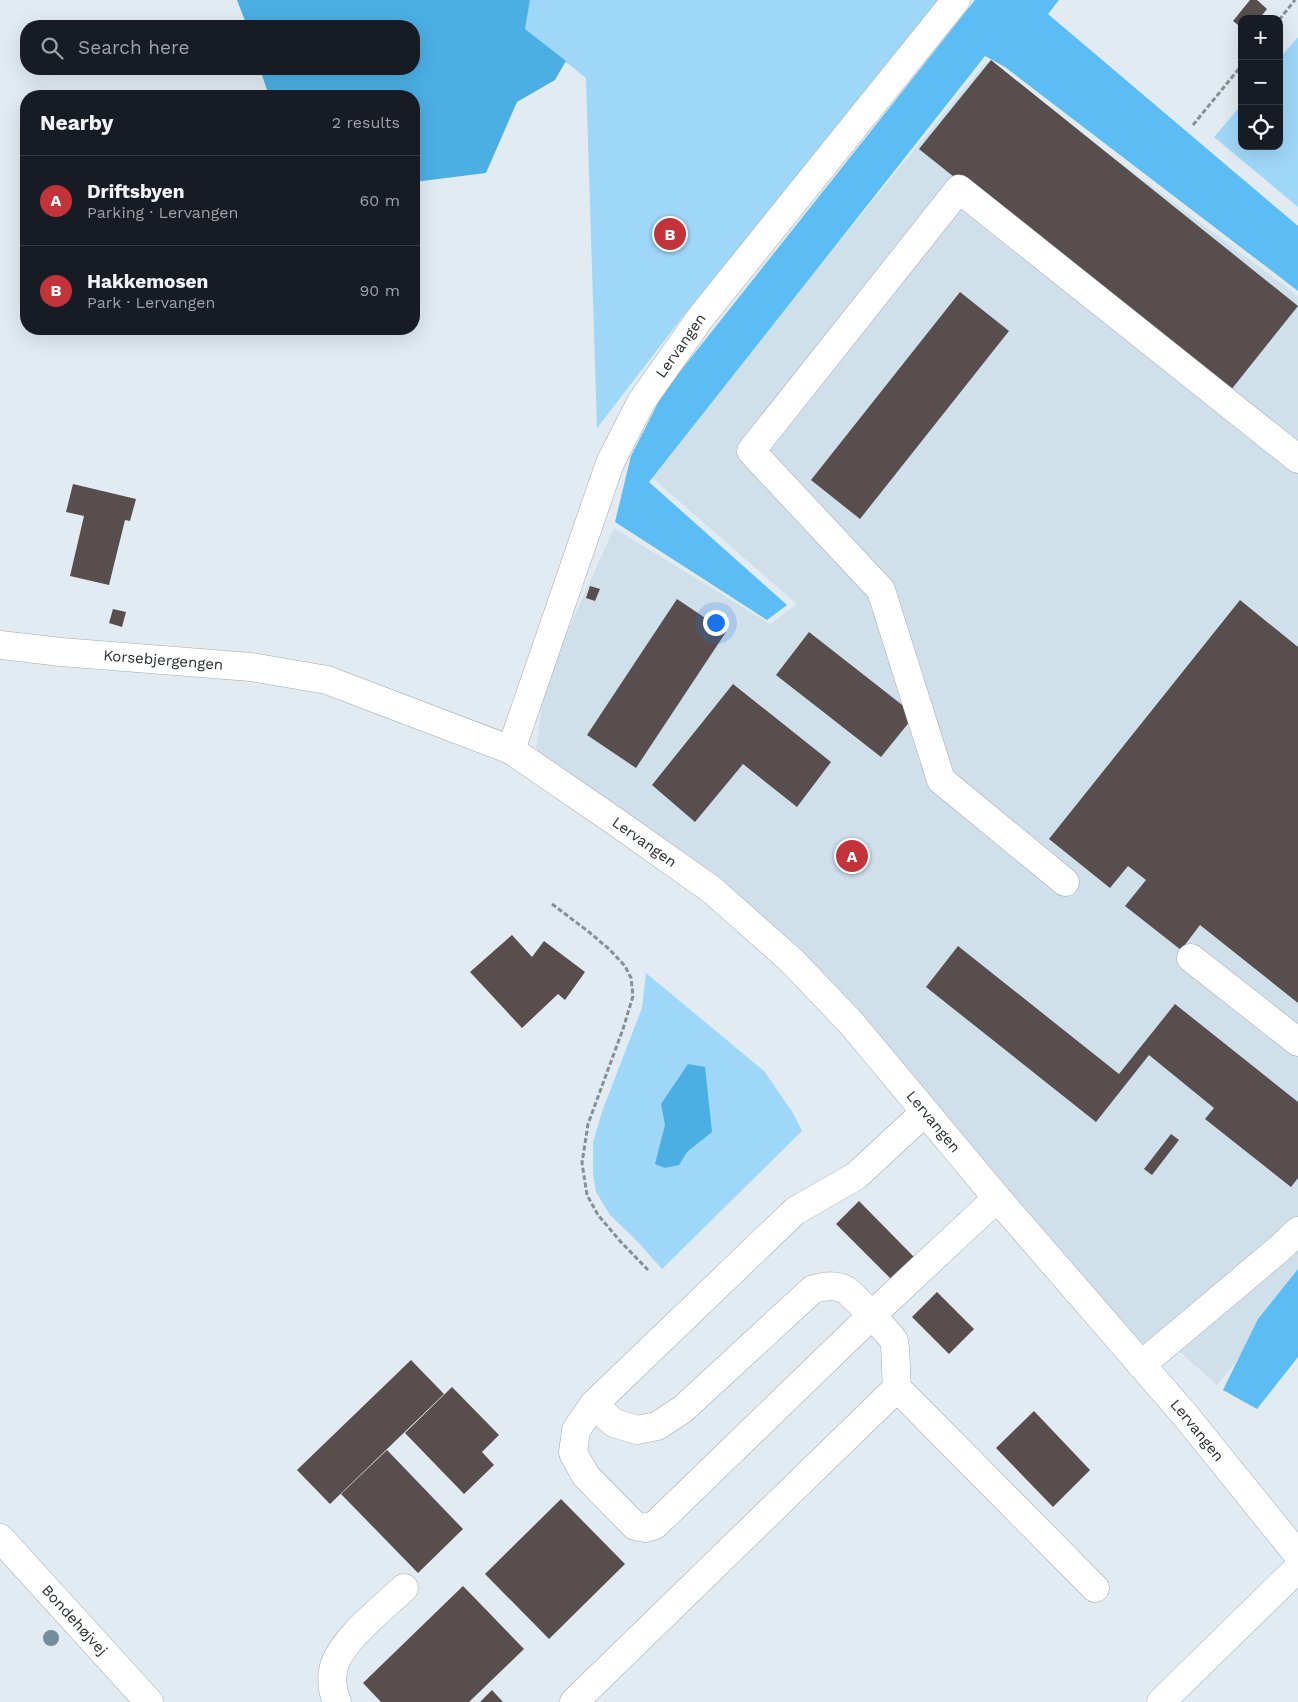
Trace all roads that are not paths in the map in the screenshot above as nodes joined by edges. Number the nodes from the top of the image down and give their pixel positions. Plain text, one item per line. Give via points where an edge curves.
1 (956, 0) edge
2 (1298, 459) edge
3 (0, 645) edge
4 (327, 680) joint
5 (511, 750) junction
6 (1065, 882) dead end
7 (1192, 958) dead end
8 (1298, 1042) edge
9 (925, 1112) junction
10 (997, 1198) junction
11 (1298, 1231) edge
12 (872, 1315) junction
13 (1141, 1365) junction
14 (896, 1388) junction
15 (594, 1404) junction
16 (0, 1538) edge
17 (1298, 1555) edge
18 (1298, 1568) edge
19 (404, 1588) dead end
20 (1094, 1588) dead end
21 (149, 1702) edge
22 (337, 1702) edge
23 (574, 1702) edge
24 (1161, 1702) edge

1 - 5 street, Lervangen via 701,317 641,402 610,463
2 - 6 street via 959,189 751,451 881,590 941,780
3 - 4 street, Korsebjergengen via 251,667
4 - 5 street, Lervangen
5 - 9 street, Lervangen via 712,890 792,960 852,1024
7 - 8 street
9 - 10 street, Lervangen
9 - 15 street via 856,1176 795,1210
10 - 12 street
10 - 13 street, Lervangen
11 - 13 street
12 - 14 street via 894,1341
12 - 15 street via 846,1290 822,1286 812,1290 683,1409 657,1426 637,1430 614,1422
12 - 15 street via 655,1525 635,1526 586,1476 573,1453 576,1430
13 - 17 street, Lervangen
14 - 20 street
14 - 23 street
16 - 21 street, Bondehøjvej
18 - 24 street
19 - 22 street via 352,1637 341,1652 332,1670

